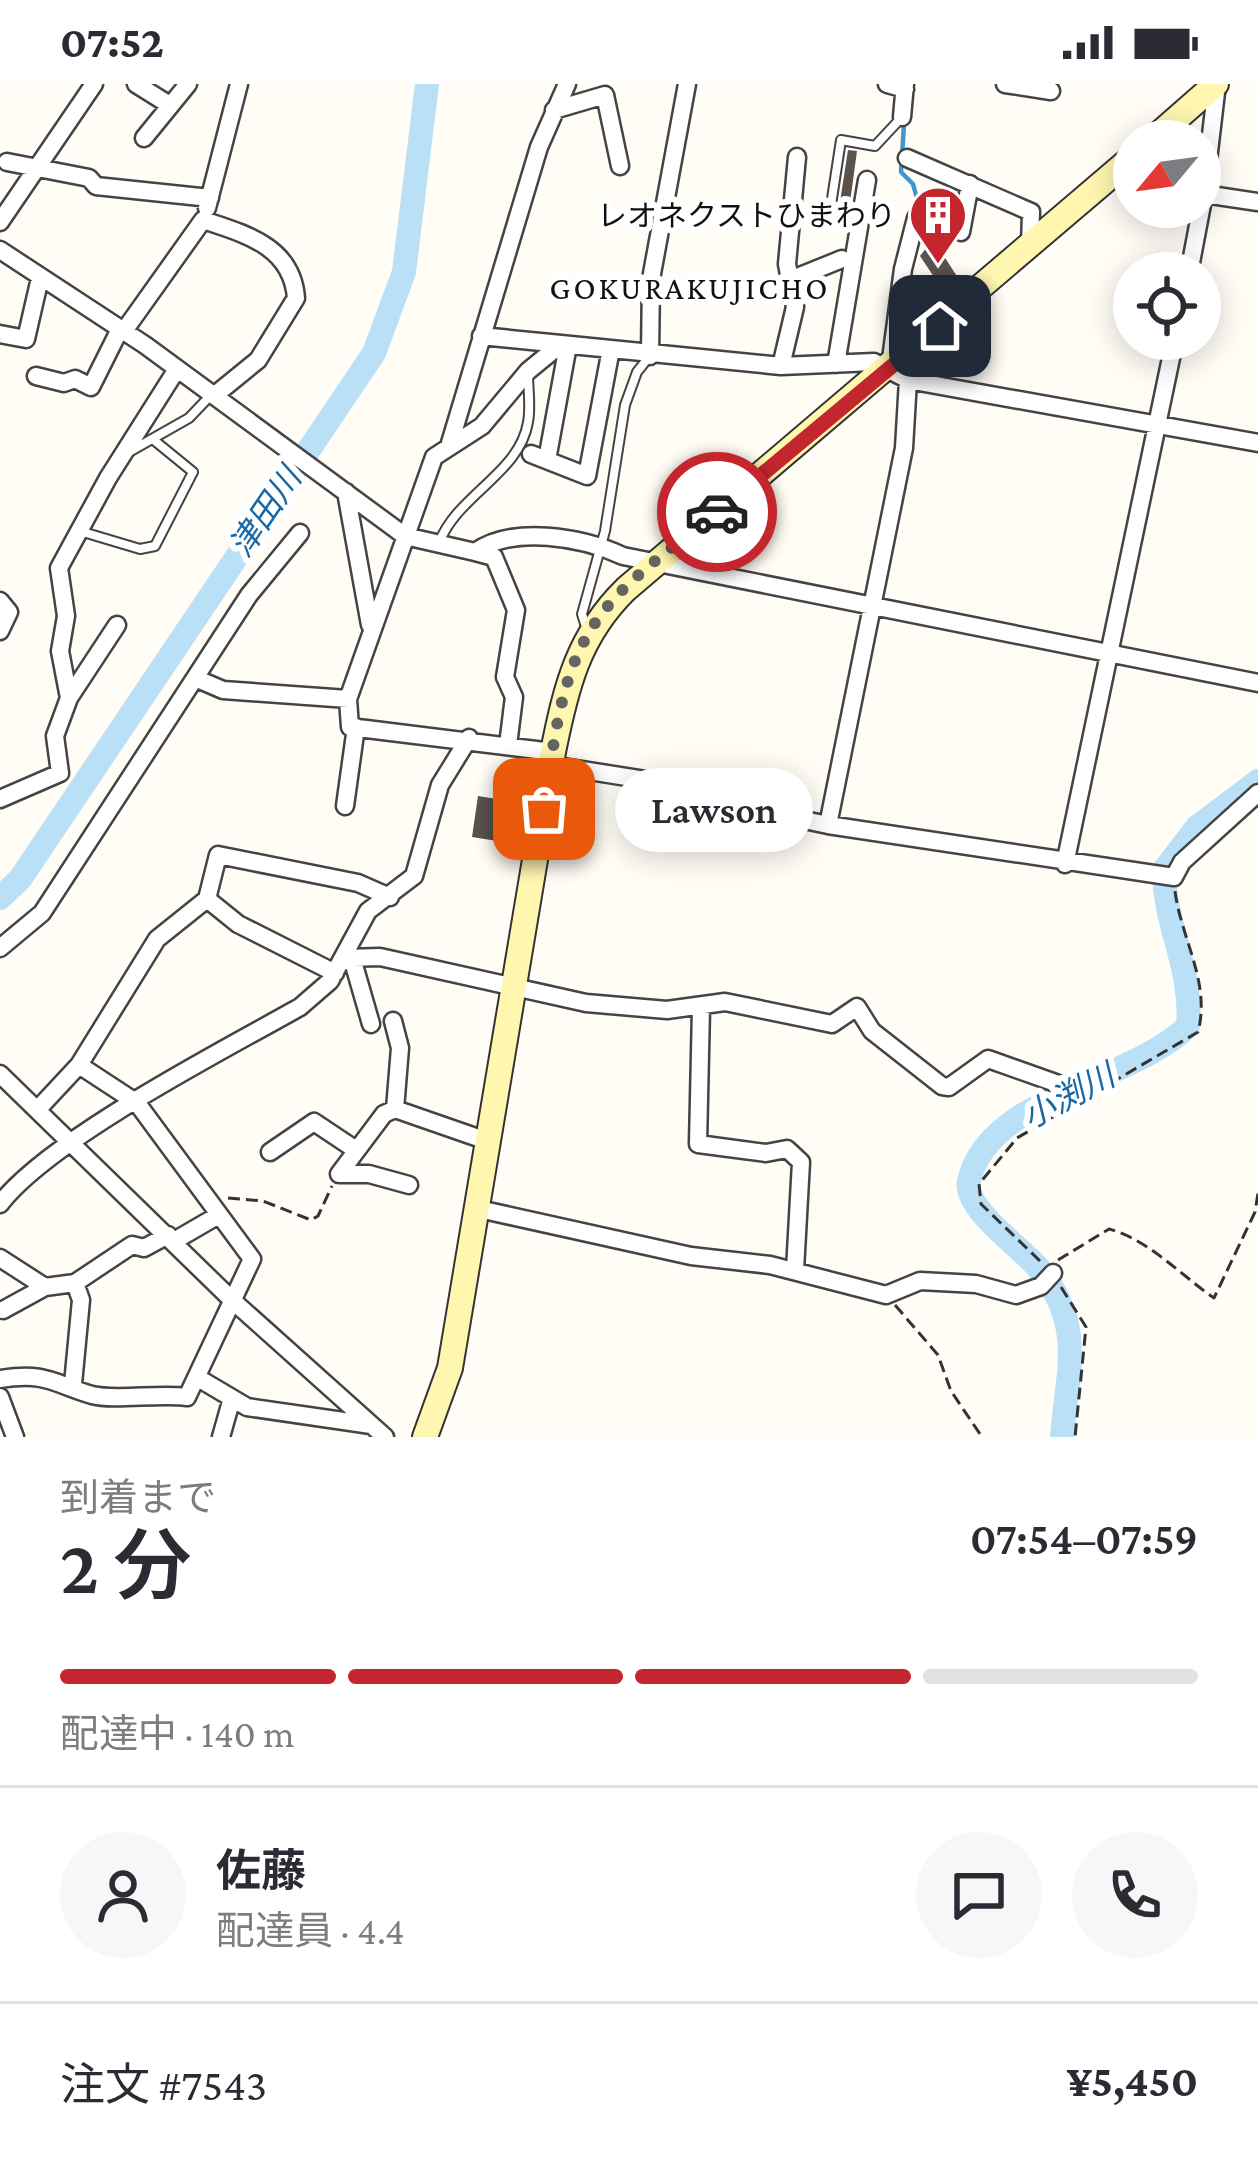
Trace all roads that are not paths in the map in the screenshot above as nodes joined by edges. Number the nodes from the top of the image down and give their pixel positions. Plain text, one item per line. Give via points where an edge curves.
1 (94, 84) edge
2 (136, 84) edge
3 (188, 84) edge
4 (239, 84) edge
5 (567, 84) edge
6 (687, 84) edge
7 (1005, 84) edge
8 (1216, 84) edge
9 (899, 86) edge
10 (1052, 91) dead end
11 (168, 104) junction
12 (554, 110) junction
13 (902, 117) joint
14 (1175, 120) edge
15 (1212, 120) edge
16 (144, 138) dead end
17 (797, 157) dead end
18 (907, 158) dead end
19 (7, 162) dead end
20 (40, 165) junction
21 (620, 166) dead end
22 (1113, 175) edge
23 (867, 180) dead end
24 (970, 184) junction
25 (1221, 197) edge
26 (210, 198) junction
27 (1258, 202) edge
28 (829, 218) dead end
29 (916, 218) dead end
30 (203, 220) junction
31 (0, 222) edge
32 (961, 232) dead end
33 (1030, 248) junction
34 (0, 250) edge
35 (842, 259) dead end
36 (40, 278) junction
37 (790, 280) junction
38 (122, 330) junction
39 (0, 334) edge
40 (481, 336) junction
41 (564, 345) junction
42 (611, 349) junction
43 (650, 356) junction
44 (1171, 360) edge
45 (836, 364) junction
46 (781, 366) junction
47 (177, 369) junction
48 (528, 371) junction
49 (899, 374) junction
50 (36, 376) dead end
51 (214, 394) junction
52 (1158, 423) junction
53 (155, 441) junction
54 (450, 443) junction
55 (1258, 443) edge
56 (123, 454) junction
57 (346, 492) junction
58 (81, 532) junction
59 (300, 532) dead end
60 (405, 536) junction
61 (438, 544) junction
62 (600, 545) junction
63 (475, 552) junction
64 (659, 560) junction
65 (0, 601) edge
66 (873, 605) junction
67 (117, 625) dead end
68 (370, 626) junction
69 (0, 631) edge
70 (589, 634) junction
71 (1111, 654) junction
72 (195, 678) junction
73 (1258, 683) edge
74 (69, 698) junction
75 (348, 699) junction
76 (356, 727) junction
77 (469, 738) junction
78 (508, 745) junction
79 (552, 758) junction
80 (1258, 794) edge
81 (0, 799) edge
82 (345, 806) dead end
83 (828, 824) junction
84 (1065, 864) junction
85 (390, 897) junction
86 (207, 898) junction
87 (0, 948) edge
88 (340, 966) junction
89 (514, 987) junction
90 (701, 1007) junction
91 (393, 1021) dead end
92 (371, 1024) dead end
93 (80, 1065) junction
94 (0, 1074) edge
95 (1064, 1085) dead end
96 (136, 1103) junction
97 (38, 1109) junction
98 (395, 1109) junction
99 (490, 1142) junction
100 (74, 1143) junction
101 (353, 1148) junction
102 (270, 1152) dead end
103 (409, 1185) dead end
104 (0, 1204) edge
105 (479, 1209) junction
106 (213, 1210) junction
107 (171, 1238) junction
108 (0, 1258) edge
109 (795, 1270) junction
110 (1053, 1273) road end
111 (75, 1282) junction
112 (45, 1288) junction
113 (232, 1300) junction
114 (3, 1310) edge
115 (198, 1378) junction
116 (0, 1379) edge
117 (73, 1384) junction
118 (0, 1397) edge
119 (232, 1398) junction
120 (378, 1431) edge
121 (14, 1437) edge
122 (221, 1437) edge
123 (425, 1437) edge

1 - 20 street
2 - 11 street
3 - 11 street
4 - 26 street
5 - 12 street
6 - 43 street via 651,279
7 - 10 street
8 - 14 street
8 - 15 street
9 - 13 street
11 - 16 street
12 - 21 street via 605,95
12 - 40 street
13 - 28 lane via 875,146 841,140
17 - 37 street
18 - 24 street
19 - 20 street
20 - 26 street via 96,186
20 - 31 street
22 - 33 street
23 - 45 street via 866,231
24 - 32 street
24 - 33 street via 1031,212
25 - 27 street
26 - 30 street
29 - 49 street via 895,290
30 - 38 street
30 - 51 street via 259,238 282,260 296,298 258,360
33 - 49 street
34 - 36 street
35 - 37 street
36 - 38 street
36 - 39 street via 26,339
37 - 46 street via 795,307
38 - 47 street
38 - 50 street via 91,387
40 - 41 street
40 - 54 street
41 - 42 street
41 - 42 street via 539,457 587,476
41 - 48 street
42 - 43 street
43 - 46 street
43 - 62 lane via 625,406
44 - 52 street
45 - 46 street
45 - 49 street via 874,362
47 - 51 street
47 - 56 street
48 - 54 street via 482,426
48 - 61 lane via 520,442 455,512
49 - 52 street
49 - 64 street
49 - 66 street via 904,448
51 - 53 lane
51 - 57 street
52 - 55 street
52 - 71 street
53 - 56 lane
53 - 58 lane via 193,472 155,546
54 - 60 street via 434,458
56 - 58 street
57 - 60 street
57 - 68 street
58 - 74 street via 59,568
59 - 72 street
60 - 61 street
60 - 68 street
61 - 63 street
62 - 63 street via 501,538
62 - 64 street
62 - 70 lane via 582,614
63 - 78 street via 494,557 517,610 505,677 514,698
64 - 66 street
64 - 70 street
65 - 69 street via 9,612
66 - 71 street
66 - 83 street
67 - 74 street
68 - 75 street
70 - 79 street via 568,678
71 - 73 street
71 - 84 street
72 - 75 street via 223,690
72 - 87 street via 41,913
74 - 81 street via 55,736 60,772
75 - 76 street
76 - 77 street
76 - 82 street
77 - 78 street
77 - 85 street via 440,785 414,876
78 - 79 street
79 - 83 street
79 - 89 street
80 - 84 street via 1174,877
83 - 84 street
85 - 86 street via 358,883 218,855
85 - 88 street via 368,910
86 - 88 street via 238,924
86 - 93 street via 157,939
88 - 89 street via 380,957
88 - 92 street via 353,965
88 - 96 street via 300,1007
89 - 90 street via 586,1003
89 - 99 street
90 - 95 street via 725,1002 832,1024 857,1006 872,1031 942,1086 988,1059
90 - 109 street via 698,1144 787,1149 801,1162
91 - 98 street via 404,1048
93 - 96 street
93 - 97 street
94 - 97 street
96 - 100 street
96 - 106 street
97 - 100 street
98 - 99 street
98 - 101 street
99 - 105 street
100 - 104 street
100 - 107 street
101 - 102 street via 314,1122
101 - 103 street via 339,1174
105 - 109 street
105 - 123 street via 450,1368
106 - 107 street
106 - 113 street via 251,1250
107 - 111 street via 132,1245
107 - 113 street
108 - 112 street
109 - 110 street via 886,1295 909,1281 1016,1295
111 - 112 street
111 - 117 street via 81,1300
112 - 114 street
113 - 115 street
113 - 120 street
115 - 117 street via 187,1397 89,1394
115 - 119 street
116 - 117 street
118 - 121 street
119 - 120 street
119 - 122 street

